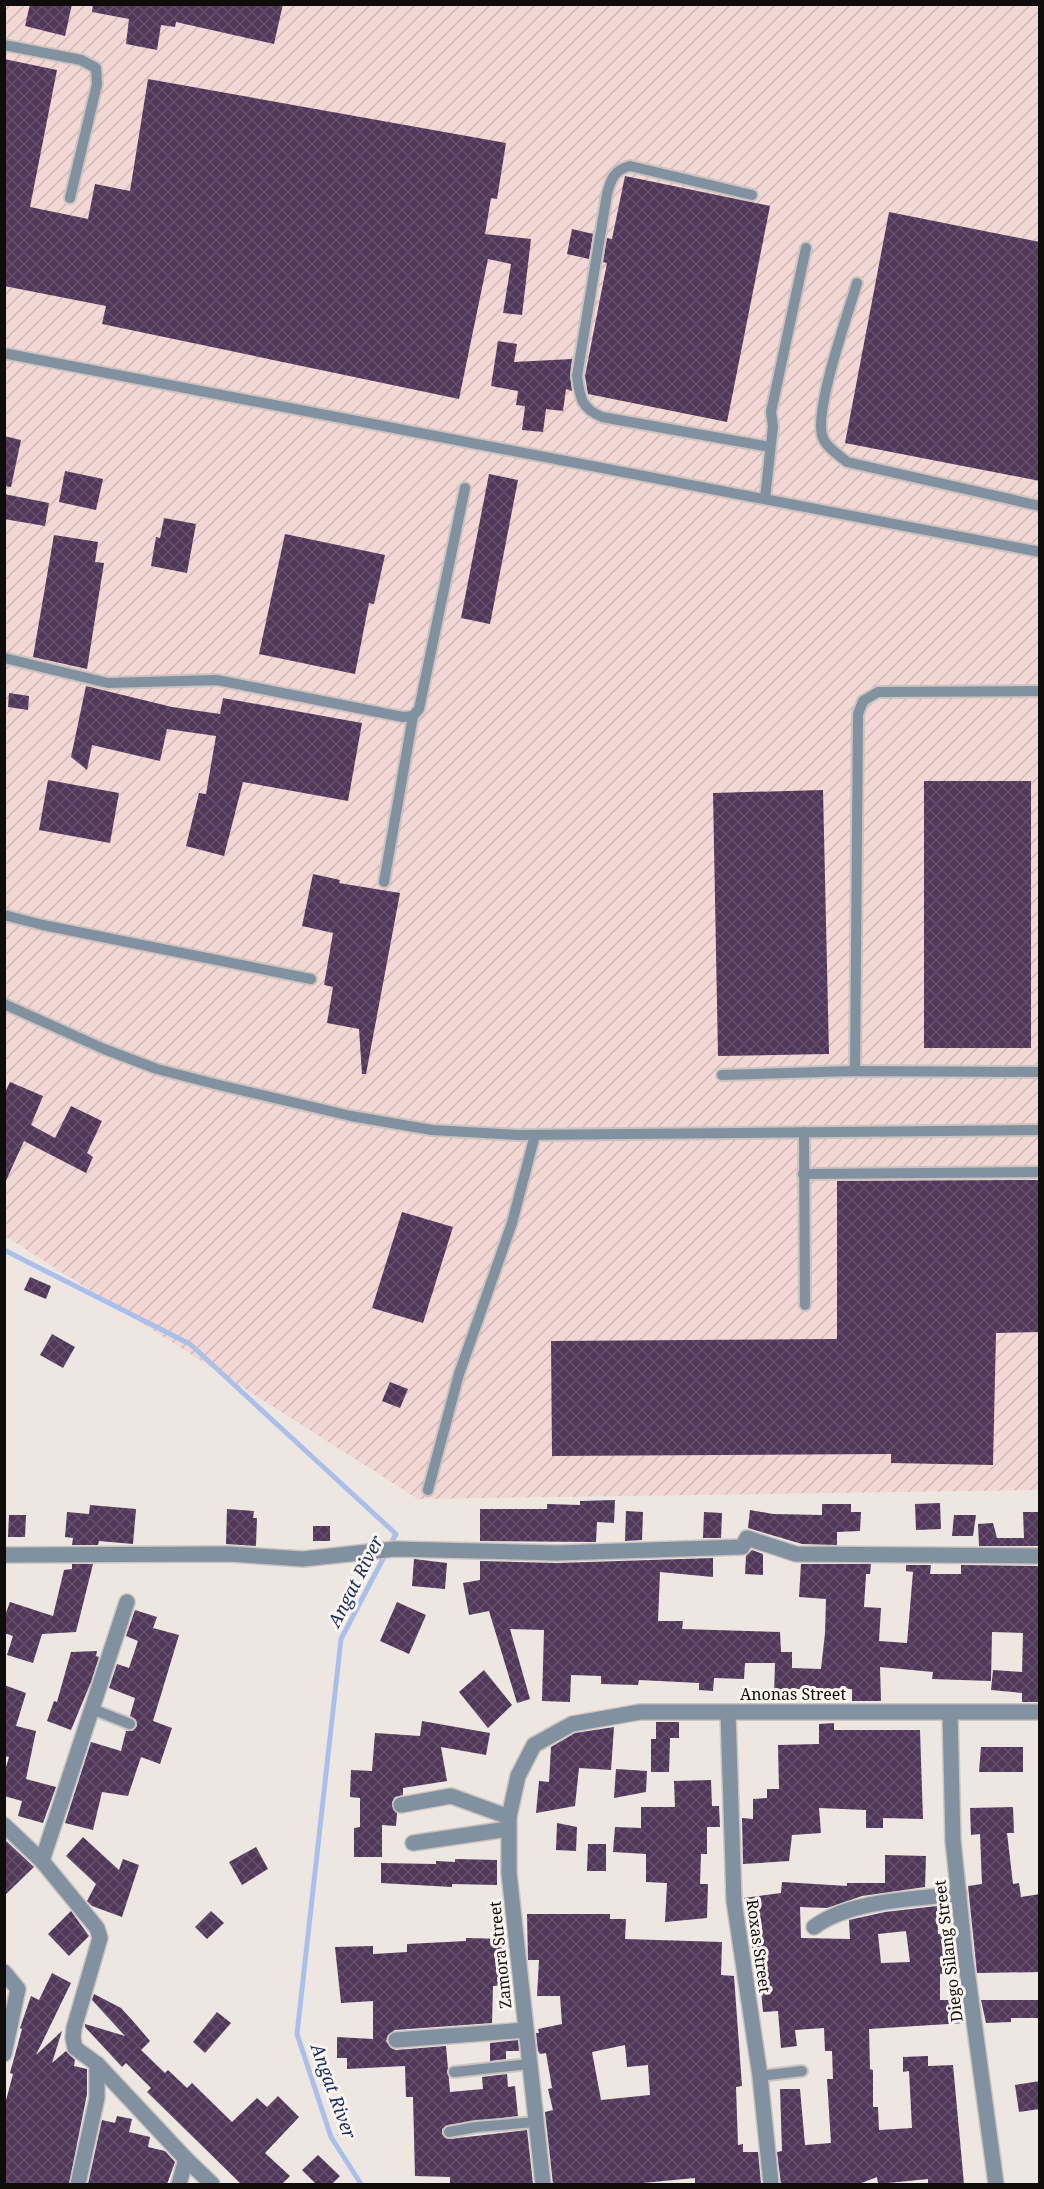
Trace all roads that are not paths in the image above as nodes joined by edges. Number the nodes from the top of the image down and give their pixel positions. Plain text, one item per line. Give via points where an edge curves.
1 (4, 45) edge
2 (752, 195) dead end
3 (70, 198) dead end
4 (806, 248) dead end
5 (857, 283) dead end
6 (8, 354) dead end
7 (770, 447) junction
8 (465, 488) dead end
9 (765, 498) junction
10 (1040, 506) edge
11 (1040, 552) edge
12 (4, 658) edge
13 (1040, 691) edge
14 (413, 716) junction
15 (384, 882) dead end
16 (4, 915) edge
17 (311, 979) dead end
18 (4, 1004) edge
19 (855, 1071) junction
20 (1040, 1072) edge
21 (722, 1074) dead end
22 (1040, 1130) edge
23 (804, 1132) junction
24 (535, 1135) junction
25 (1040, 1172) edge
26 (803, 1174) junction
27 (805, 1305) dead end
28 (428, 1490) dead end
29 (4, 1556) edge
30 (1040, 1556) edge
31 (127, 1602) dead end
32 (92, 1709) junction
33 (728, 1712) junction
34 (1040, 1712) edge
35 (950, 1713) junction
36 (130, 1724) dead end
37 (550, 1734) joint
38 (401, 1805) dead end
39 (509, 1823) junction
40 (4, 1826) edge
41 (413, 1843) dead end
42 (42, 1862) junction
43 (959, 1894) junction
44 (814, 1928) dead end
45 (4, 1972) edge
46 (526, 2030) junction
47 (396, 2040) dead end
48 (4, 2054) edge
49 (97, 2064) junction
50 (529, 2064) junction
51 (802, 2071) dead end
52 (454, 2072) dead end
53 (760, 2076) junction
54 (536, 2122) junction
55 (449, 2132) dead end
56 (186, 2159) junction
57 (78, 2184) edge
58 (178, 2184) edge
59 (212, 2184) edge
60 (543, 2184) edge
61 (771, 2184) edge
62 (996, 2184) edge

1 - 3 lane via 81,60 96,68 97,84
2 - 7 lane via 630,166 611,177 577,376 580,401 588,411 602,417
4 - 7 lane via 771,412
5 - 10 lane via 824,401 822,436 831,449 847,462
6 - 9 lane
7 - 9 lane
8 - 14 lane via 419,709
9 - 11 lane
12 - 14 lane via 108,683 217,680
13 - 19 lane via 878,692 863,701 858,714
14 - 15 lane
16 - 17 lane
18 - 24 lane via 157,1069 219,1085 351,1116 432,1130
19 - 20 lane
19 - 21 lane
22 - 23 lane
23 - 24 lane
23 - 26 lane
24 - 28 lane via 512,1223 459,1374
25 - 26 lane
26 - 27 lane
29 - 30 street via 229,1554 303,1558 395,1549 643,1551 742,1547 747,1538 796,1554
31 - 32 street
32 - 36 lane
32 - 42 street
33 - 35 street, Anonas Street
33 - 37 street, Anonas Street via 640,1712 572,1724
33 - 53 street, Roxas Street via 734,1901
34 - 35 street, Anonas Street
35 - 43 street, Diego Silang Street via 953,1841
37 - 39 street, Zamora Street via 534,1744 526,1757 518,1776
38 - 39 street via 451,1796
39 - 41 street
39 - 46 street, Zamora Street via 509,1873
40 - 42 street
42 - 49 street via 91,1919 100,1938 73,2038 75,2048
43 - 44 street via 883,1903 830,1915
43 - 62 street, Diego Silang Street
45 - 48 street via 18,1989
46 - 47 street
46 - 50 street, Zamora Street
49 - 56 street
49 - 57 street via 98,2098
50 - 52 lane
50 - 54 street, Zamora Street
51 - 53 lane
53 - 61 street, Roxas Street
54 - 55 lane
54 - 60 street, Zamora Street
56 - 58 street
56 - 59 street

